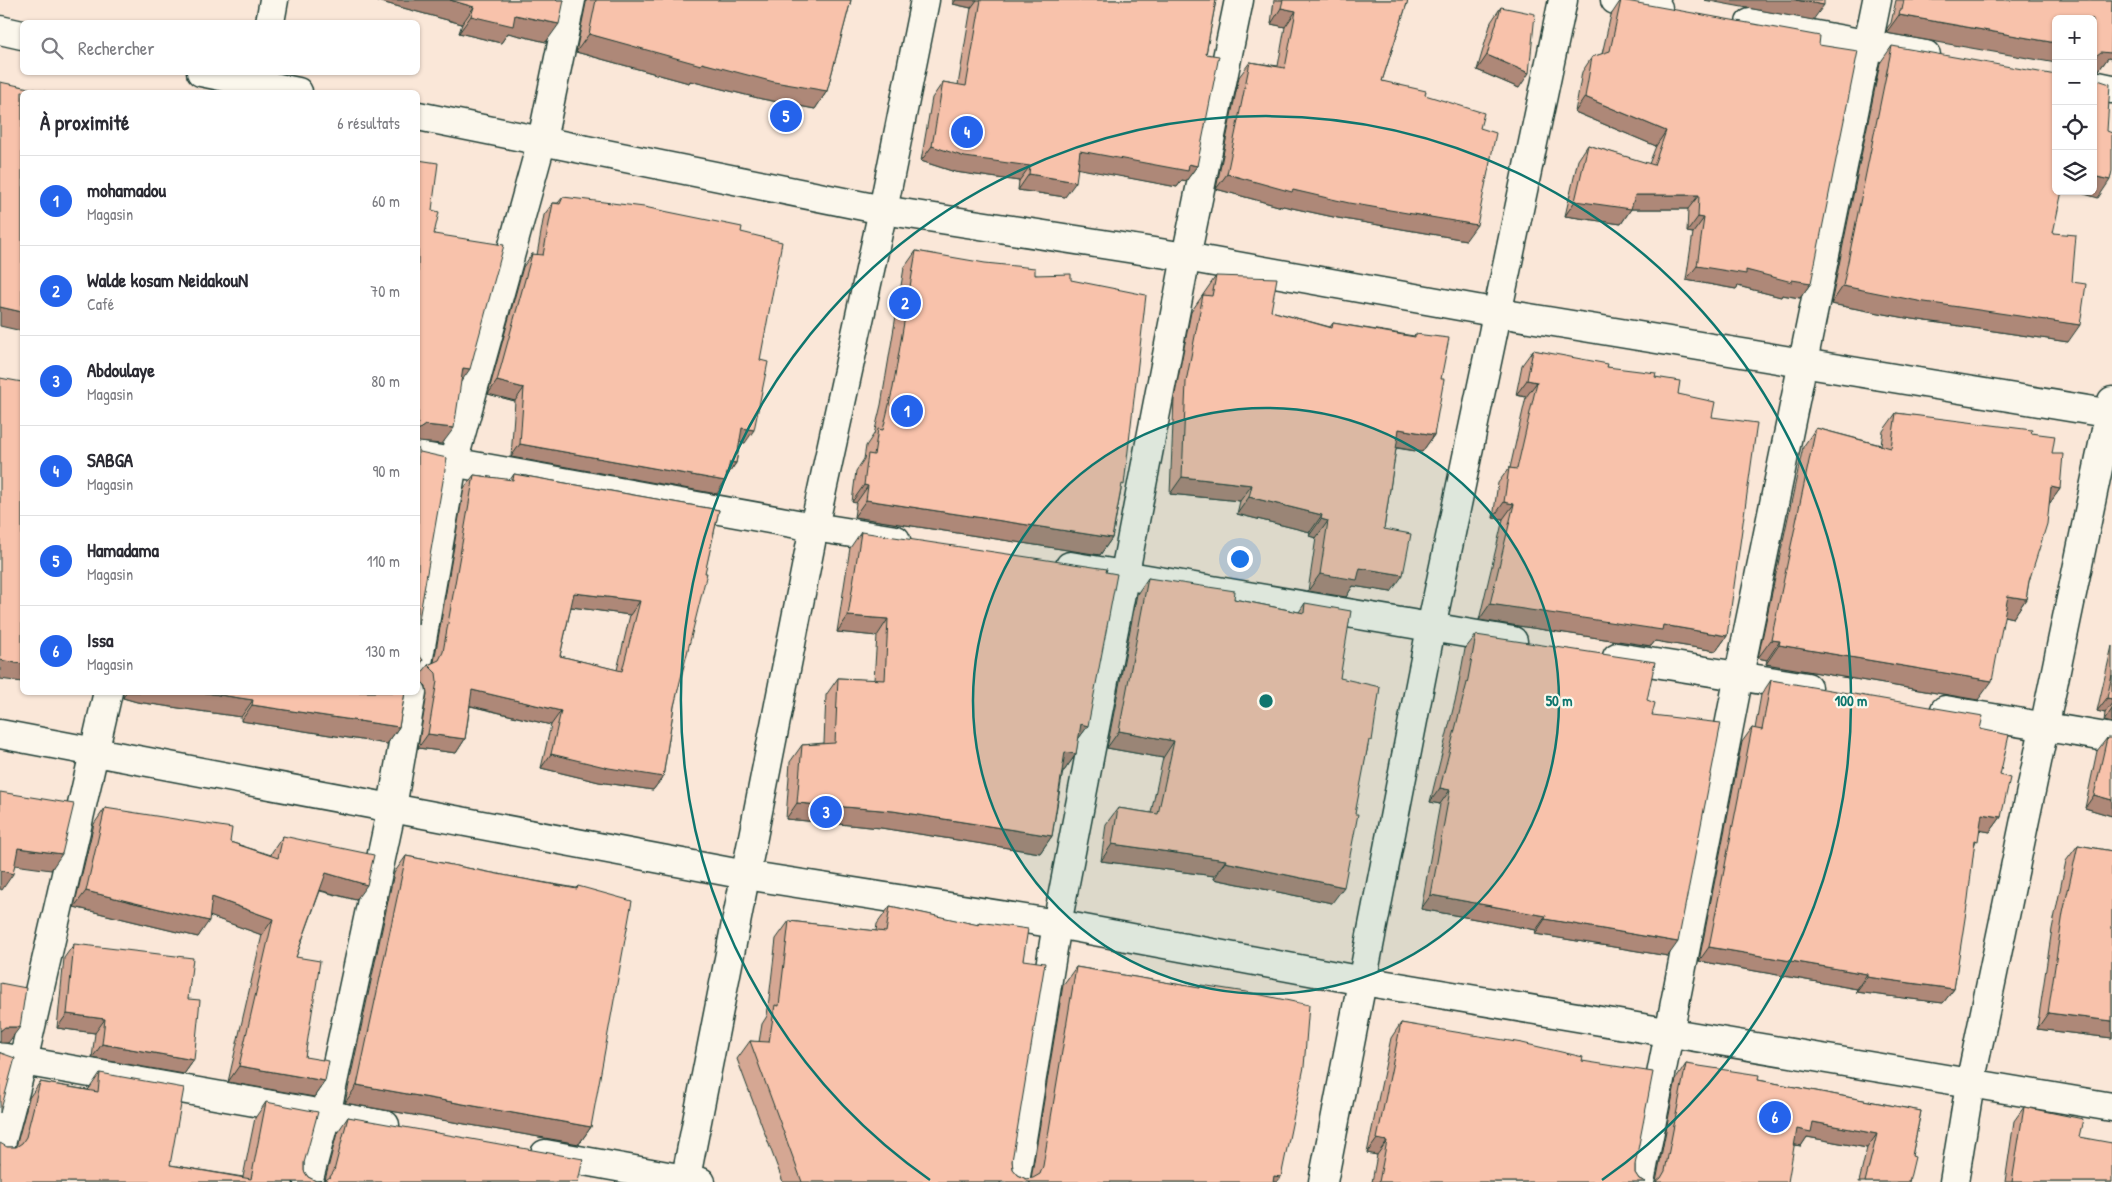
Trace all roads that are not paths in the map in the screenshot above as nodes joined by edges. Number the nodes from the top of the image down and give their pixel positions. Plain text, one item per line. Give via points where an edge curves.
1 (274, 0) edge
2 (571, 0) edge
3 (925, 0) edge
4 (1238, 0) edge
5 (1563, 0) edge
6 (1615, 0) edge
7 (1878, 0) edge
8 (1683, 12) edge
9 (1722, 19) edge
10 (270, 20) edge
11 (0, 30) edge
12 (20, 35) edge
13 (1869, 44) junction
14 (1948, 59) edge
15 (216, 75) edge
16 (257, 83) edge
17 (2097, 86) edge
18 (2112, 89) edge
19 (289, 90) edge
20 (420, 116) edge
21 (542, 140) junction
22 (883, 210) junction
23 (1186, 257) junction
24 (1499, 313) junction
25 (1805, 362) junction
26 (2111, 410) edge
27 (420, 456) edge
28 (454, 463) junction
29 (814, 527) junction
30 (921, 543) edge
31 (1047, 562) edge
32 (1124, 574) junction
33 (1431, 628) junction
34 (1537, 644) edge
35 (420, 652) edge
36 (1595, 653) edge
37 (1739, 675) junction
38 (1827, 690) edge
39 (107, 695) edge
40 (411, 695) edge
41 (1916, 705) edge
42 (2043, 727) junction
43 (0, 734) edge
44 (2112, 738) edge
45 (94, 752) junction
46 (392, 807) junction
47 (746, 874) junction
48 (1057, 924) junction
49 (1363, 980) junction
50 (1669, 1031) junction
51 (11, 1059) edge
52 (1970, 1084) junction
53 (2112, 1107) edge
54 (326, 1114) junction
55 (414, 1130) edge
56 (0, 1148) edge
57 (521, 1150) edge
58 (691, 1181) edge
59 (308, 1182) edge
60 (1015, 1182) edge
61 (1323, 1182) edge
62 (1640, 1182) edge
63 (1954, 1182) edge

1 - 10 street
2 - 21 street
3 - 22 street
4 - 23 street
5 - 24 street
6 - 8 street
7 - 13 street
9 - 13 street
11 - 12 street
13 - 14 street
13 - 25 street
15 - 16 street
16 - 19 street
17 - 18 street
20 - 21 street
21 - 22 street
21 - 28 street
22 - 23 street
22 - 29 street
23 - 24 street
23 - 32 street
24 - 25 street
24 - 33 street
25 - 26 street
25 - 37 street
26 - 42 street
27 - 28 street
28 - 29 street
28 - 35 street
29 - 30 street
29 - 47 street
31 - 32 street
32 - 33 street
32 - 48 street
33 - 34 street
33 - 49 street
36 - 37 street
37 - 38 street
37 - 50 street
39 - 45 street
40 - 46 street
41 - 42 street
42 - 44 street
42 - 52 street
43 - 45 street
45 - 46 street
45 - 51 street
46 - 47 street
46 - 54 street
47 - 48 street
47 - 58 street
48 - 49 street
48 - 60 street
49 - 50 street
49 - 61 street
50 - 52 street
50 - 62 street
51 - 54 street
51 - 56 street
52 - 53 street
52 - 63 street
54 - 55 street
54 - 59 street
57 - 58 street

